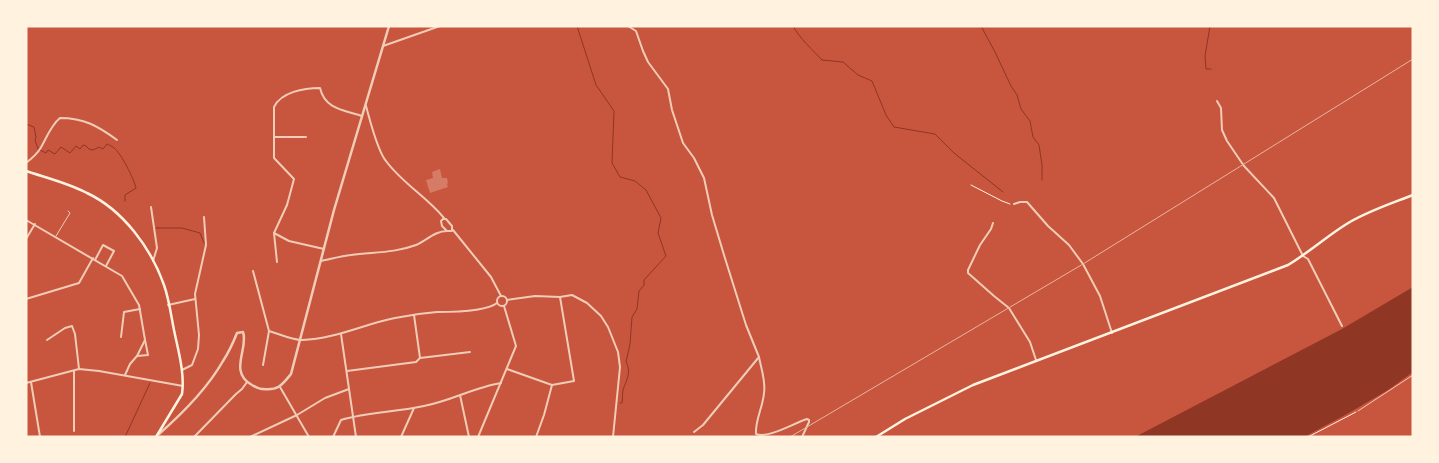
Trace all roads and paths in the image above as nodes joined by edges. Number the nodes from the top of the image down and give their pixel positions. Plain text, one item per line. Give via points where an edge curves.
1 (389, 26) edge
2 (440, 26) edge
3 (628, 26) edge
4 (383, 46) junction
5 (1217, 101) dead end
6 (365, 103) junction
7 (362, 116) junction
8 (306, 136) dead end
9 (274, 138) junction
10 (116, 140) dead end
11 (26, 163) edge
12 (26, 171) edge
13 (971, 185) dead end
14 (1413, 195) edge
15 (1014, 204) joint
16 (151, 207) dead end
17 (68, 210) dead end
18 (204, 217) dead end
19 (443, 219) junction
20 (26, 220) edge
21 (34, 224) junction
22 (441, 224) junction
23 (993, 224) dead end
24 (453, 230) junction
25 (447, 231) junction
26 (438, 232) junction
27 (274, 234) junction
28 (56, 237) junction
29 (26, 239) edge
30 (324, 249) junction
31 (1304, 256) junction
32 (94, 259) junction
33 (153, 261) junction
34 (321, 261) junction
35 (277, 262) dead end
36 (106, 266) junction
37 (253, 270) dead end
38 (501, 296) junction
39 (560, 296) junction
40 (26, 299) edge
41 (195, 299) junction
42 (507, 300) junction
43 (497, 303) junction
44 (168, 304) junction
45 (504, 306) junction
46 (140, 308) junction
47 (414, 315) junction
48 (1342, 326) dead end
49 (269, 331) junction
50 (1112, 333) junction
51 (341, 334) junction
52 (121, 337) dead end
53 (47, 340) dead end
54 (146, 340) junction
55 (300, 340) junction
56 (470, 352) dead end
57 (137, 356) junction
58 (759, 357) junction
59 (420, 358) junction
60 (1036, 360) junction
61 (263, 365) dead end
62 (79, 369) junction
63 (507, 369) junction
64 (182, 370) junction
65 (74, 371) junction
66 (346, 371) junction
67 (126, 375) junction
68 (1413, 375) edge
69 (31, 382) junction
70 (247, 382) junction
71 (26, 383) edge
72 (501, 383) junction
73 (552, 385) junction
74 (183, 386) junction
75 (280, 387) junction
76 (349, 389) junction
77 (460, 395) junction
78 (414, 408) junction
79 (1358, 411) joint
80 (297, 415) junction
81 (353, 416) junction
82 (74, 431) dead end
83 (694, 432) dead end
84 (40, 437) edge
85 (156, 437) edge
86 (194, 437) edge
87 (250, 437) edge
88 (309, 437) edge
89 (333, 437) edge
90 (356, 437) edge
91 (401, 437) edge
92 (469, 437) edge
93 (478, 437) edge
94 (536, 437) edge
95 (613, 437) edge
96 (802, 437) edge
97 (876, 437) edge
98 (1308, 437) edge

1 - 4 street
2 - 4 street
3 - 58 street via 636,31 648,62 668,89 676,126 704,178 724,255
4 - 6 street
5 - 31 street via 1227,141 1244,166 1274,198
6 - 7 street
6 - 19 street via 384,159
7 - 9 street via 327,103 320,88 295,91 276,102
7 - 30 street
8 - 9 street
9 - 27 street via 274,158 294,179 287,206
10 - 11 street via 90,123 60,118 39,150
12 - 33 main road via 80,190 108,205 124,220
13 - 15 path
14 - 31 main road via 1346,224
15 - 50 street via 1027,202 1077,254 1100,296
16 - 33 street via 157,248
17 - 28 lane via 70,213
18 - 41 street via 206,246
19 - 22 street
19 - 24 street
20 - 21 street
21 - 28 street
21 - 29 street
22 - 25 street
22 - 26 street
23 - 60 street via 968,274 1009,308 1030,342
24 - 25 street
24 - 38 street via 491,277
25 - 26 street
26 - 34 street via 400,250
27 - 30 street
27 - 35 street
28 - 32 street
30 - 34 street
31 - 48 street
31 - 50 main road
32 - 36 street
32 - 36 street via 104,245 114,251
32 - 40 street via 79,283
33 - 44 main road
34 - 55 street
36 - 46 street via 122,276
37 - 49 street
38 - 42 street
38 - 43 street
39 - 42 street
39 - 73 street via 574,381
39 - 95 street via 572,295 602,316 618,352 620,367
41 - 44 street
41 - 64 street via 198,349 192,366
42 - 45 street
43 - 45 street
43 - 47 street via 463,311
44 - 64 main road
45 - 63 street via 516,346
46 - 52 street via 124,312
46 - 54 street
47 - 51 street
47 - 59 street
49 - 55 street
49 - 61 street
50 - 60 main road
51 - 55 street
51 - 66 street
53 - 62 street via 72,326 76,334
54 - 57 street
54 - 57 street via 148,355
55 - 75 street via 291,374
56 - 59 street
57 - 67 street
58 - 83 street
58 - 96 street via 764,394 756,434 768,434 807,419 809,422
59 - 66 street via 416,362
60 - 97 main road via 974,385
62 - 65 street
62 - 67 street
63 - 72 street
63 - 73 street
64 - 74 main road
65 - 69 street
65 - 82 street
66 - 76 street
67 - 74 street
68 - 79 lane
69 - 71 street
69 - 84 street
70 - 75 street via 260,389
70 - 85 street via 241,372 243,332 237,333 223,362 199,394
70 - 86 street
72 - 77 street
72 - 93 street
73 - 94 street
74 - 85 main road via 182,394
75 - 80 street
76 - 80 street via 325,398
76 - 81 street
77 - 78 street
77 - 92 street
78 - 81 street
78 - 91 street
79 - 98 path
80 - 87 street
80 - 88 street
81 - 89 street via 341,420
81 - 90 street

